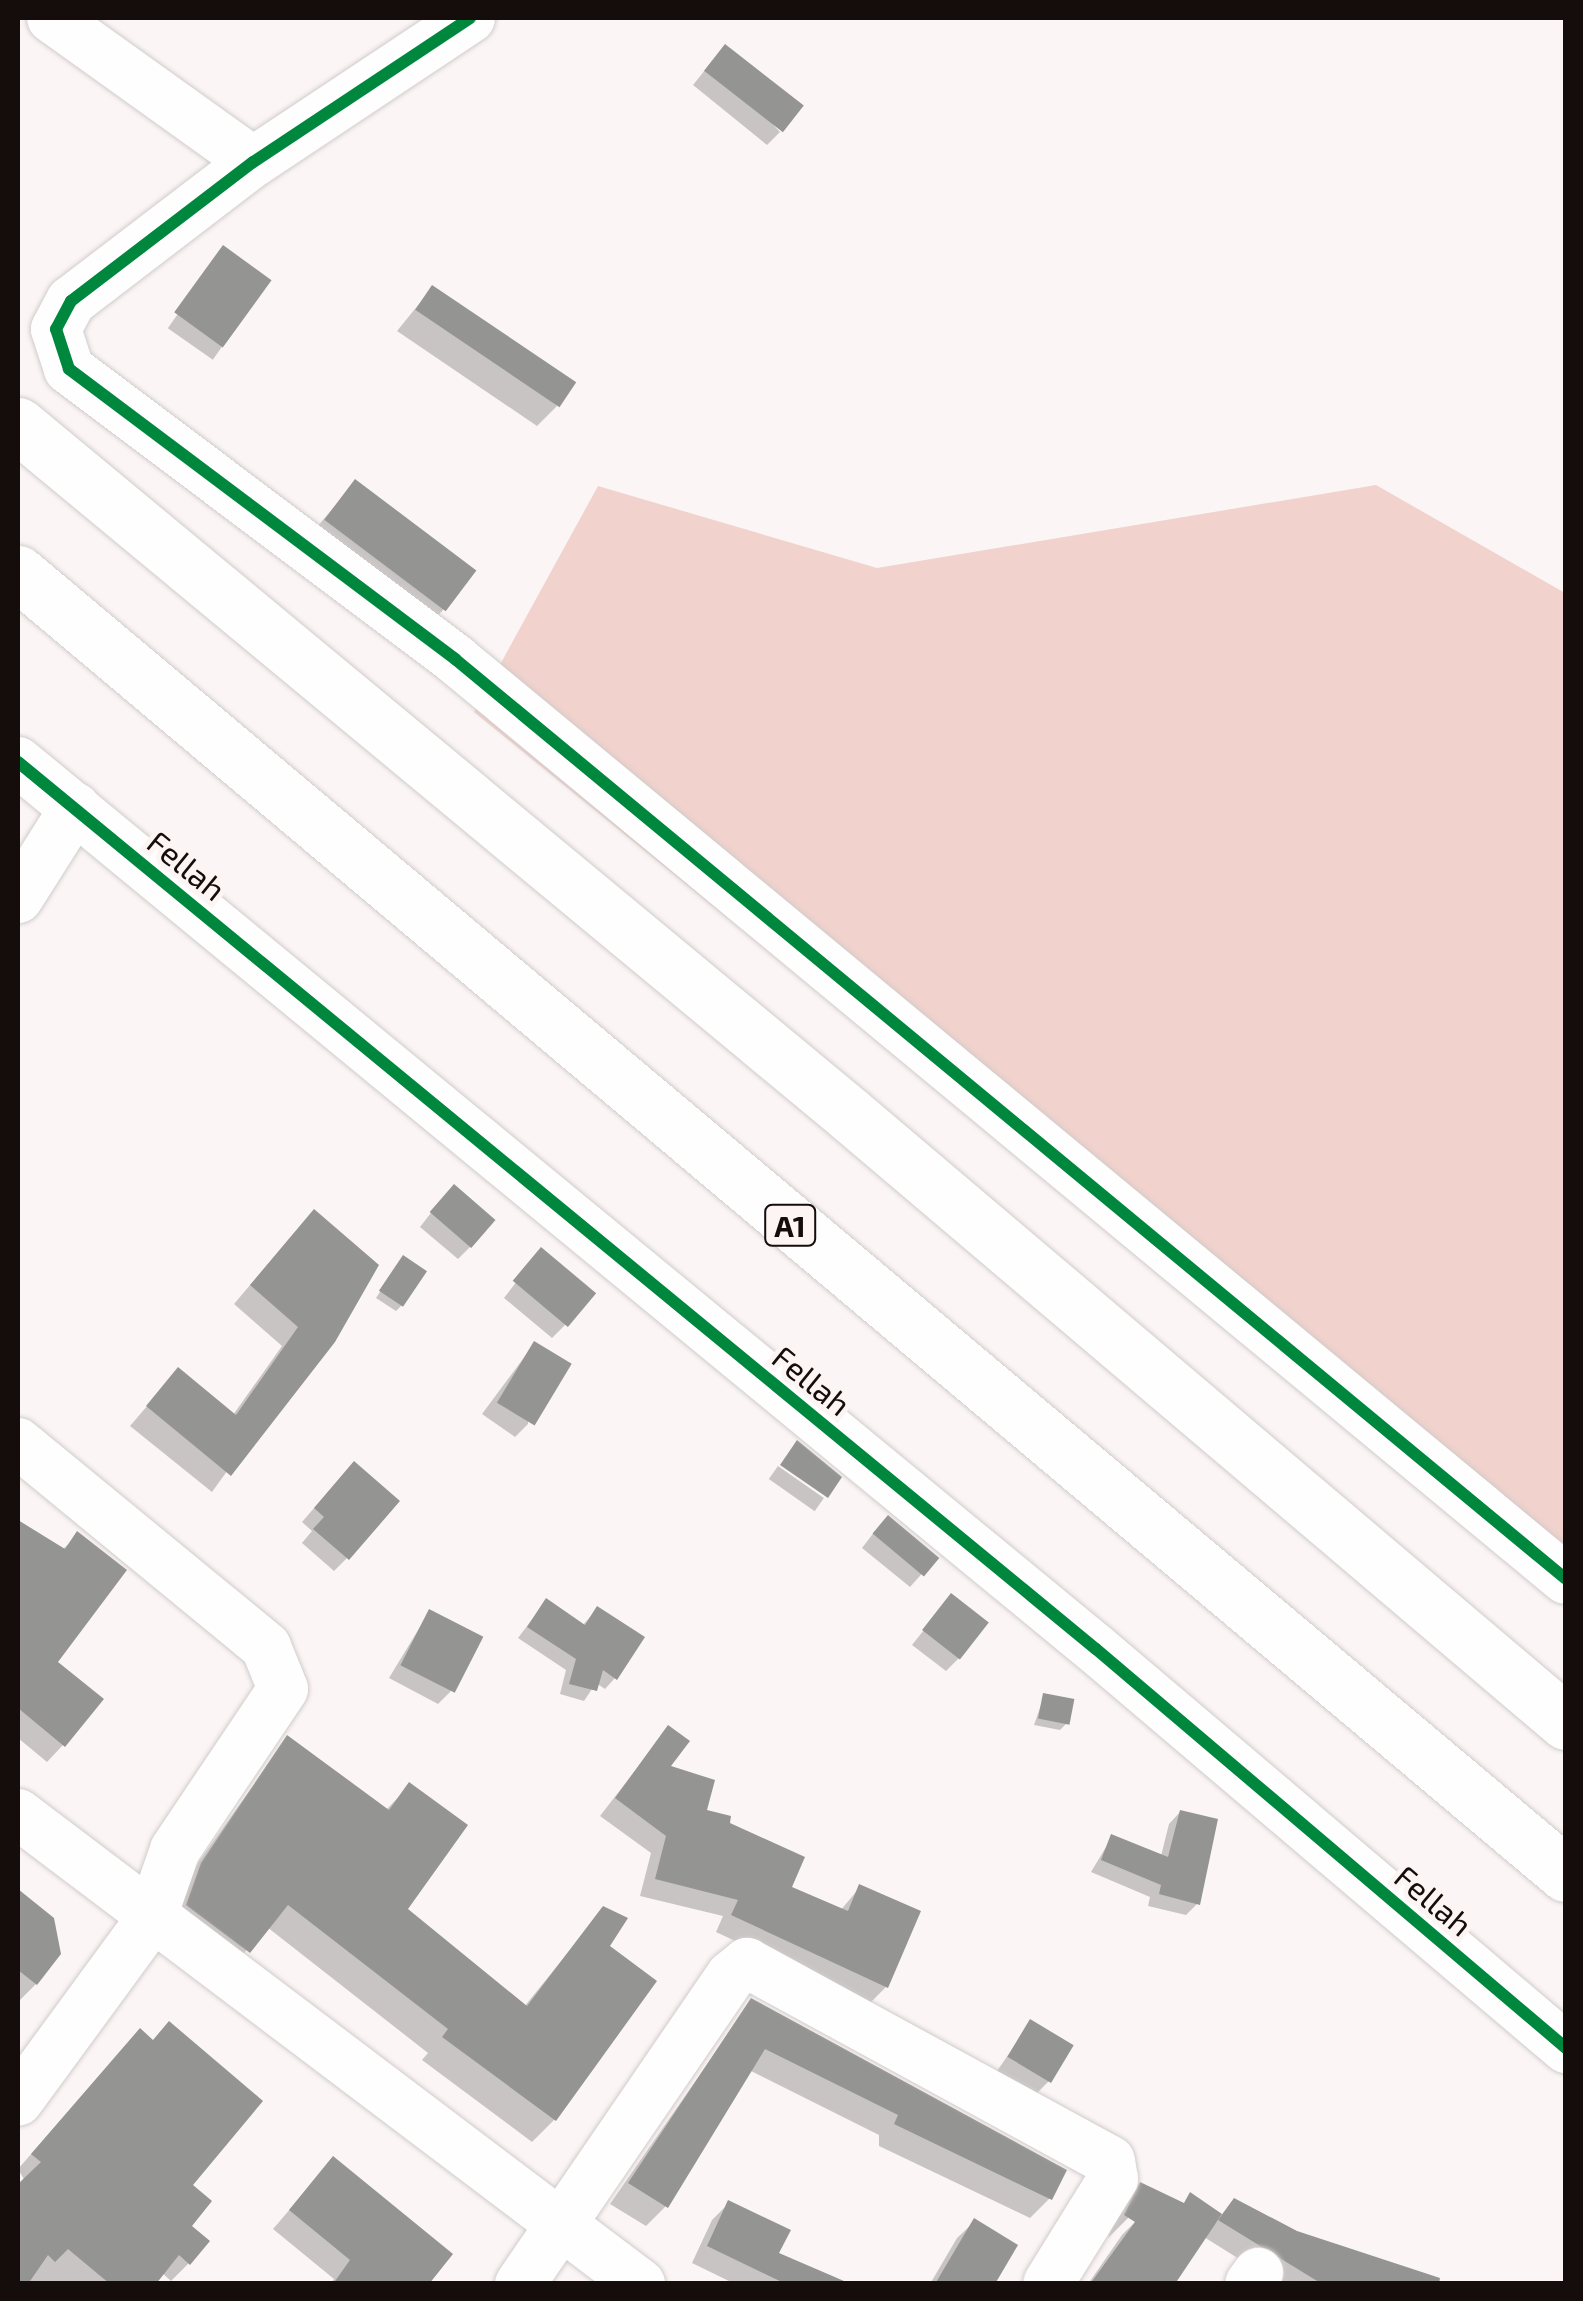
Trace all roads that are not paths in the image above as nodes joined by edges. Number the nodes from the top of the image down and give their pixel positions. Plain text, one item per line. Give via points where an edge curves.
1 (52, 18) edge
2 (470, 18) edge
3 (253, 162) junction
4 (18, 425) edge
5 (18, 573) edge
6 (18, 762) edge
7 (76, 808) junction
8 (18, 898) edge
9 (18, 1443) edge
10 (1566, 1579) edge
11 (1566, 1722) edge
12 (18, 1814) edge
13 (1566, 1874) edge
14 (151, 1919) junction
15 (1566, 2048) edge
16 (18, 2101) edge
17 (566, 2223) junction
18 (520, 2284) edge
19 (640, 2284) edge
20 (1048, 2284) edge

1 - 3 street
2 - 3 street
3 - 10 street via 71,301 56,329 69,368 454,659
4 - 11 highway
5 - 13 highway, A1
6 - 7 street, Fellah
7 - 8 street
7 - 15 street, Fellah via 1080,1636
9 - 14 street via 200,1588 266,1647 280,1671 283,1689 175,1850
12 - 14 street
14 - 16 street
14 - 17 street
17 - 18 street
17 - 19 street
17 - 20 street via 685,2041 747,1963 1110,2160 1113,2180

